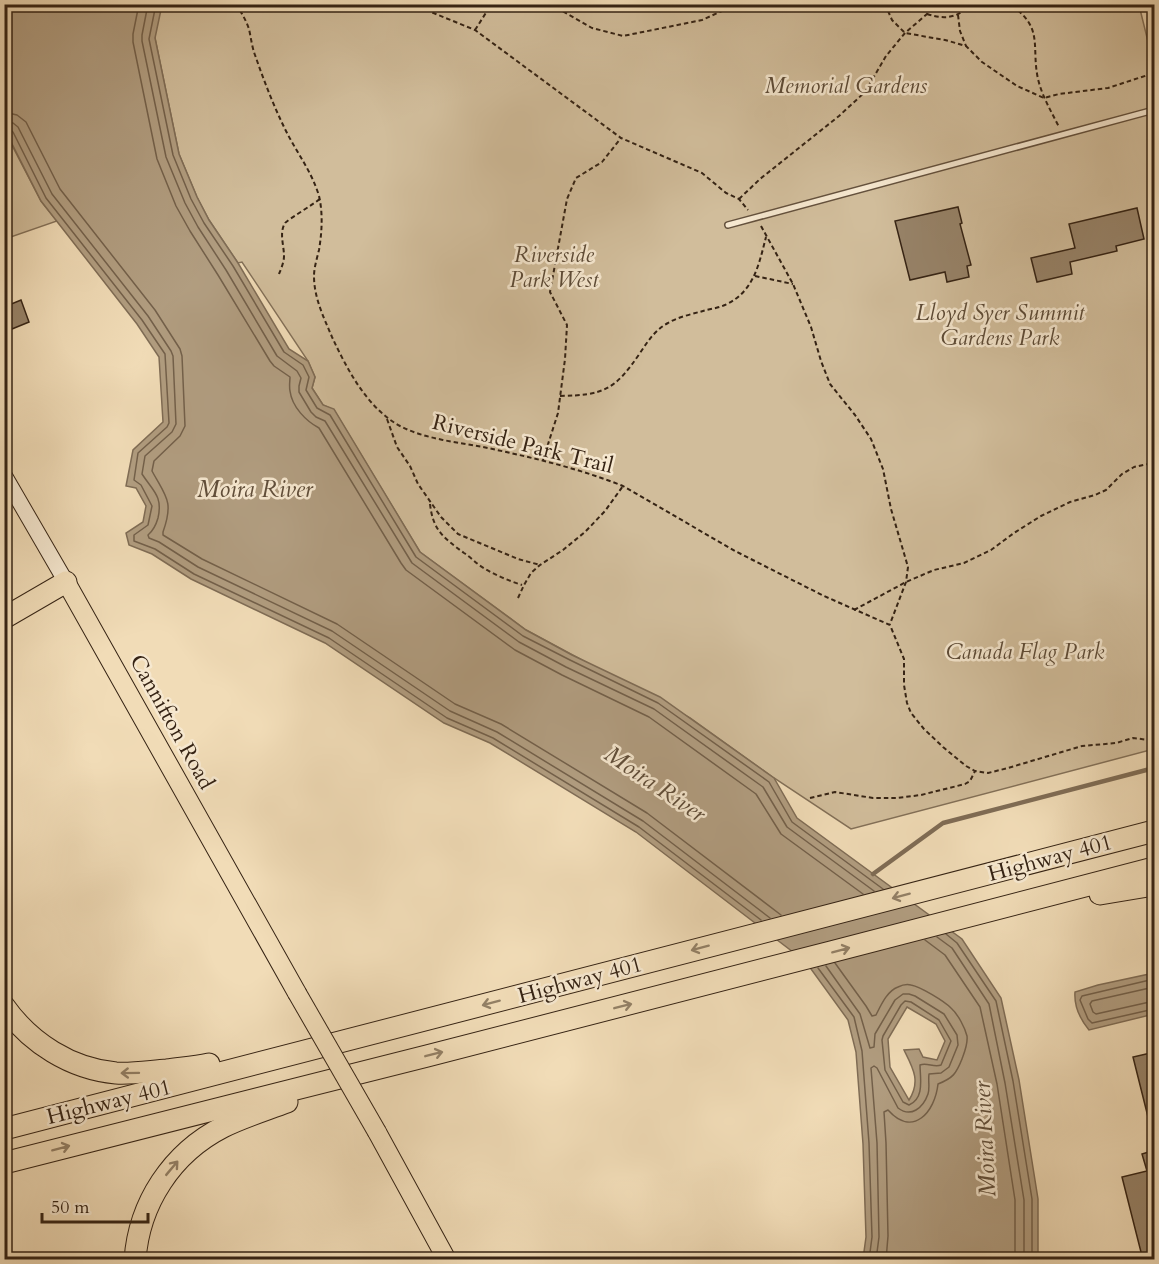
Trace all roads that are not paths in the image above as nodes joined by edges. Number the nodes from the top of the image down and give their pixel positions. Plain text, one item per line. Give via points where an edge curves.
1 (1155, 110) edge
2 (728, 225) dead end
3 (4, 475) edge
4 (66, 582) junction
5 (4, 618) edge
6 (1155, 829) edge
7 (1155, 868) edge
8 (1155, 885) edge
9 (988, 911) junction
10 (4, 1006) edge
11 (395, 1028) junction
12 (378, 1068) junction
13 (4, 1129) edge
14 (4, 1163) edge
15 (401, 1174) junction
16 (135, 1260) edge
17 (447, 1260) edge
18 (458, 1260) edge

1 - 2 lane
3 - 4 main road, Cannifton Road
4 - 5 highway
4 - 15 main road, Cannifton Road, bridge
6 -> 11 highway, Highway 401
7 - 9 highway, Highway 401
8 - 9 highway
12 -> 9 highway, Highway 401
11 -> 10 highway via 198,1066 118,1073 86,1067 59,1055 27,1033
11 - 13 highway, Highway 401
14 -> 12 highway, Highway 401
16 -> 12 highway via 135,1248 152,1196 186,1151 226,1126
15 - 17 main road
15 - 18 main road

